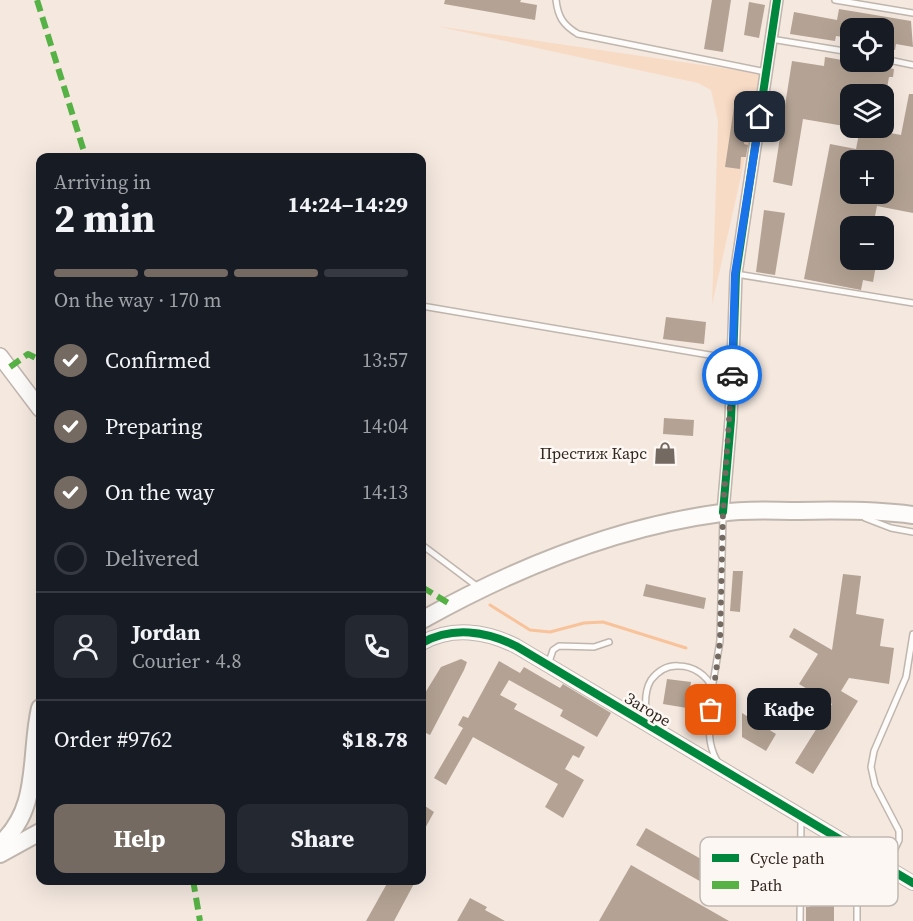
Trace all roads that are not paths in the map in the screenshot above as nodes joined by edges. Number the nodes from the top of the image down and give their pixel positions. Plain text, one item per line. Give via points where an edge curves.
1 (556, 0) edge
2 (777, 0) edge
3 (835, 0) edge
4 (913, 13) edge
5 (771, 39) junction
6 (840, 50) edge
7 (894, 61) edge
8 (913, 65) edge
9 (766, 72) junction
10 (735, 274) junction
11 (913, 303) edge
12 (426, 307) edge
13 (0, 356) edge
14 (733, 359) junction
15 (36, 404) edge
16 (847, 510) junction
17 (723, 512) junction
18 (912, 514) edge
19 (913, 532) edge
20 (426, 547) edge
21 (480, 589) junction
22 (426, 618) edge
23 (913, 634) edge
24 (426, 641) edge
25 (609, 642) dead end
26 (548, 665) junction
27 (712, 689) junction
28 (647, 724) junction
29 (36, 748) edge
30 (720, 768) junction
31 (801, 816) junction
32 (36, 834) edge
33 (801, 837) edge
34 (836, 837) edge
35 (898, 842) edge
36 (0, 844) edge
37 (0, 854) edge
38 (898, 874) edge
39 (913, 883) edge
40 (800, 906) edge
41 (800, 921) edge

1 - 9 lane via 564,26 578,34
2 - 5 street
3 - 4 lane
5 - 6 lane
5 - 9 street
7 - 8 lane
9 - 10 street
10 - 11 lane
10 - 14 street
12 - 14 lane
13 - 15 main road
14 - 17 street
16 - 17 main road
16 - 18 main road
16 - 19 lane via 891,528
17 - 21 main road via 636,529 572,549
17 - 27 lane via 720,641
20 - 21 lane
21 - 22 main road
23 - 35 lane via 906,677 874,751 871,767 875,785 899,831
24 - 26 street, Загоре via 456,632 488,634
25 - 26 lane via 594,647 559,646 553,650
26 - 28 street, Загоре
27 - 28 lane via 696,670 680,666 664,669 650,681 647,690
27 - 30 lane via 710,750
28 - 30 street, Загоре
29 - 36 main road via 26,807 16,828
30 - 31 street, Загоре
31 - 33 lane
31 - 34 street, Загоре
32 - 37 main road
38 - 39 street, Загоре
40 - 41 lane

